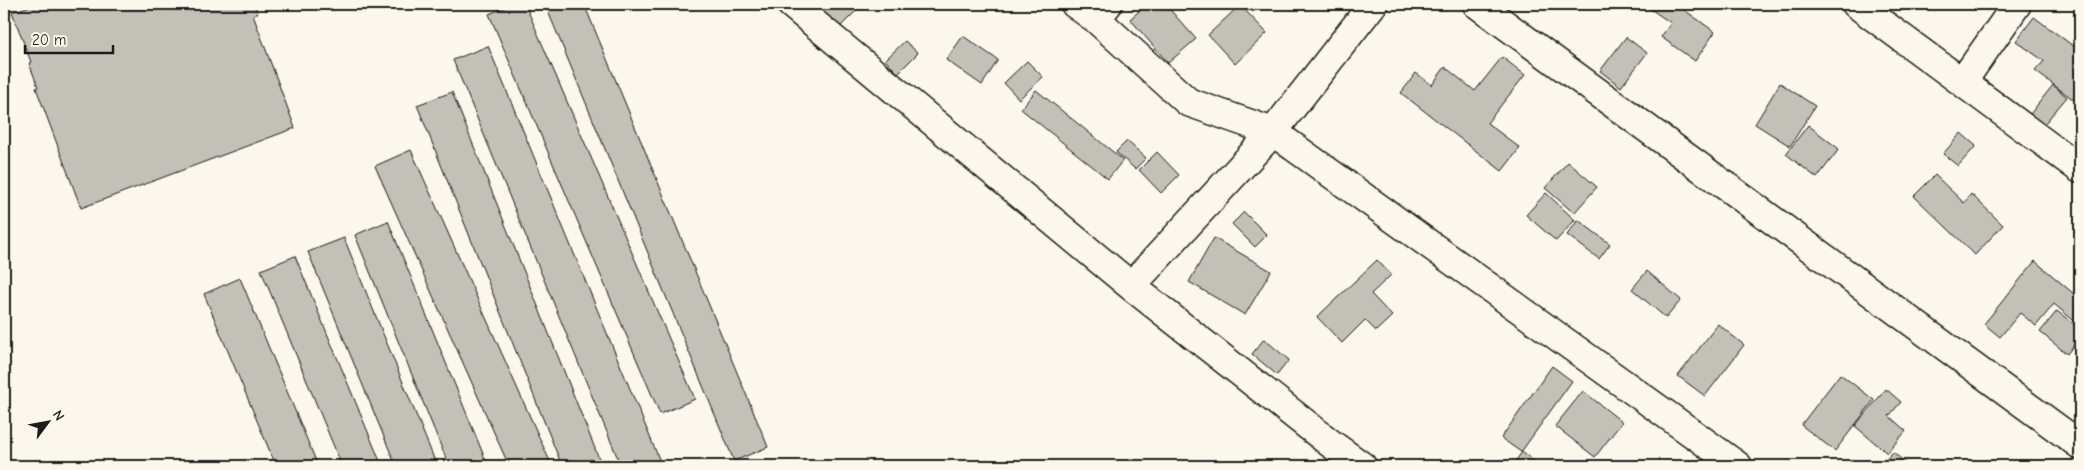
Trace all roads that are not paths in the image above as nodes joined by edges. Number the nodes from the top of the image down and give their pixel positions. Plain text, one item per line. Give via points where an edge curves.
1 (791, 4) edge
2 (1373, 4) edge
3 (1477, 4) edge
4 (1856, 4) edge
5 (2017, 4) edge
6 (1093, 9) edge
7 (1963, 81) junction
8 (1273, 132) junction
9 (2080, 169) edge
10 (1131, 286) junction
11 (2080, 445) edge
12 (1362, 466) edge
13 (1738, 466) edge

1 - 10 street
2 - 8 street
3 - 11 street
4 - 7 street
5 - 7 street
6 - 8 street via 1188,102
7 - 9 street
8 - 10 street
8 - 13 street
10 - 12 street

